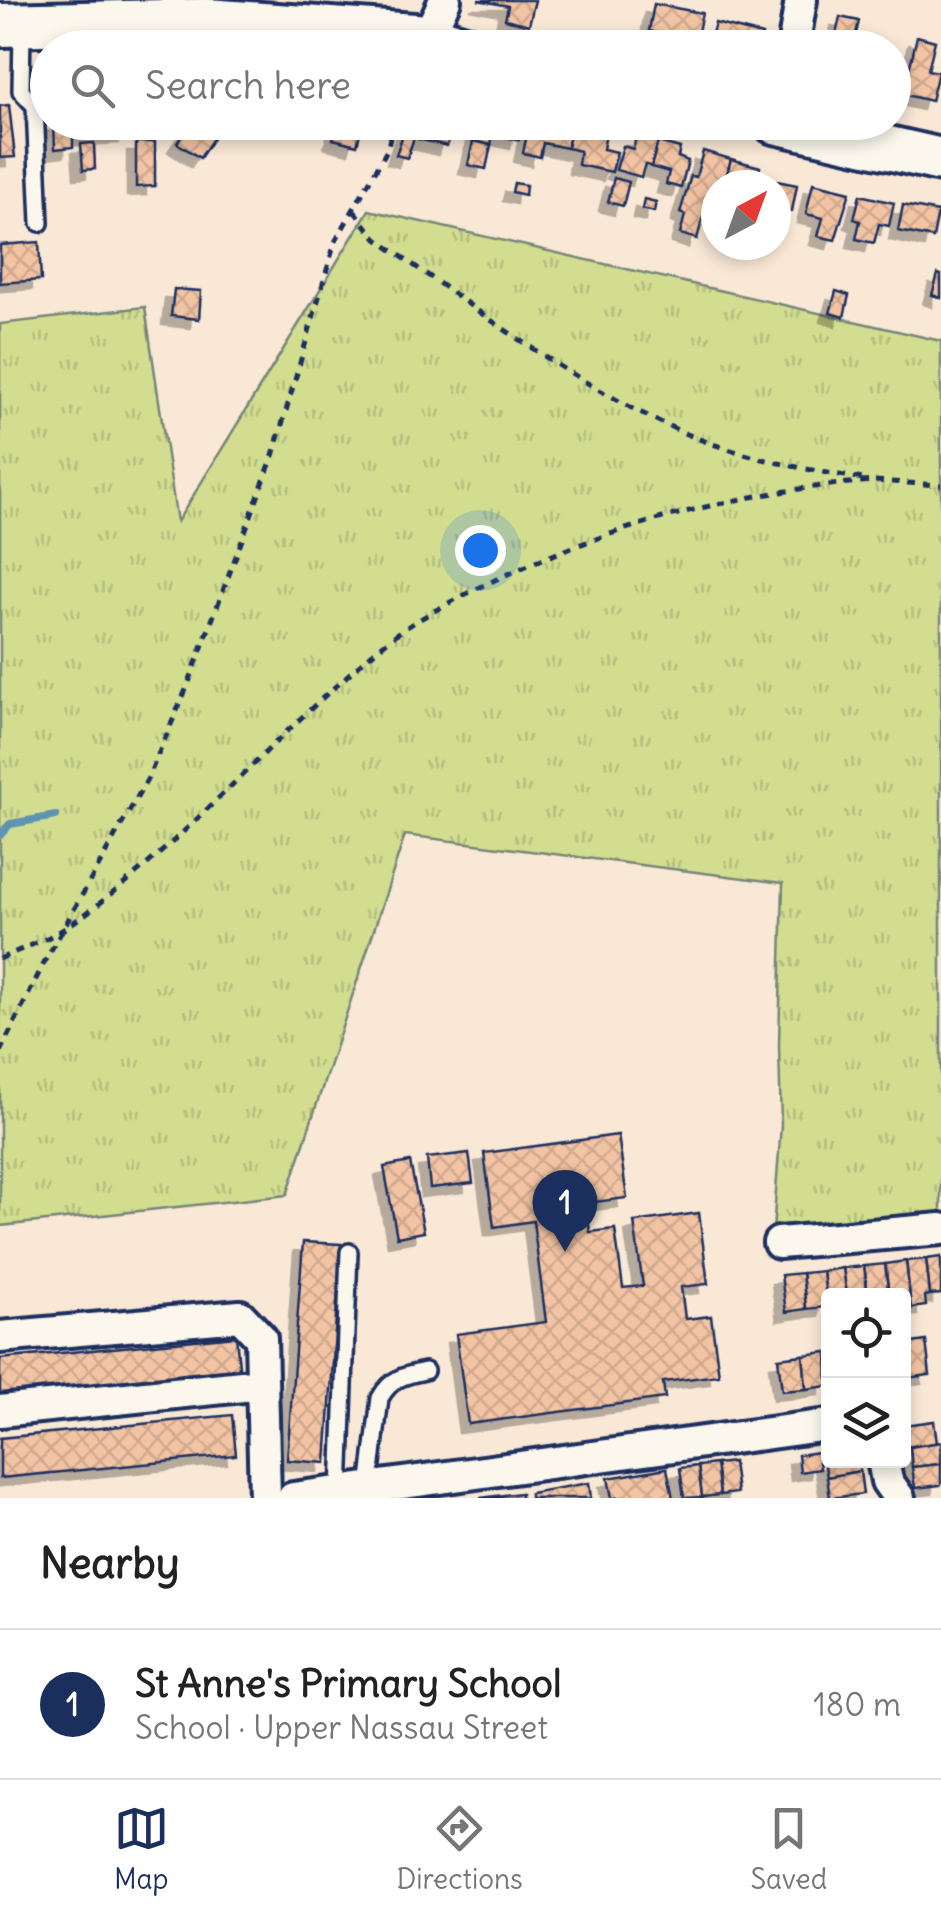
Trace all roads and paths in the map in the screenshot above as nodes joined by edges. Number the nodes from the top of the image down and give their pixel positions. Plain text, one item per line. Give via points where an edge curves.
1 (801, 0) edge
2 (11, 25) edge
3 (446, 28) edge
4 (796, 30) edge
5 (30, 101) edge
6 (36, 140) edge
7 (390, 140) edge
8 (852, 140) edge
9 (941, 160) edge
10 (354, 210) junction
11 (40, 223) dead end
12 (874, 481) junction
13 (941, 485) edge
14 (66, 928) junction
15 (0, 959) edge
16 (0, 1052) edge
17 (941, 1229) edge
18 (779, 1243) dead end
19 (350, 1252) dead end
20 (0, 1337) edge
21 (426, 1371) dead end
22 (262, 1384) junction
23 (0, 1411) edge
24 (821, 1426) edge
25 (885, 1468) edge
26 (354, 1490) junction
27 (265, 1498) edge
28 (293, 1498) edge
29 (899, 1498) edge

1 - 4 street
2 - 3 street via 206,20
2 - 5 lane via 21,91
6 - 11 lane
7 - 10 path
8 - 9 street
10 - 12 path via 376,239 605,395 676,430 779,464
10 - 14 path via 335,242 272,458 188,685 148,778
12 - 13 path
12 - 14 path via 669,515 576,545 412,623
14 - 15 path
14 - 16 path
17 - 18 street
19 - 26 lane
20 - 22 street via 240,1316 261,1338
21 - 26 lane via 400,1376 386,1388
22 - 23 street
22 - 27 street
24 - 26 street
25 - 29 street
26 - 28 street

